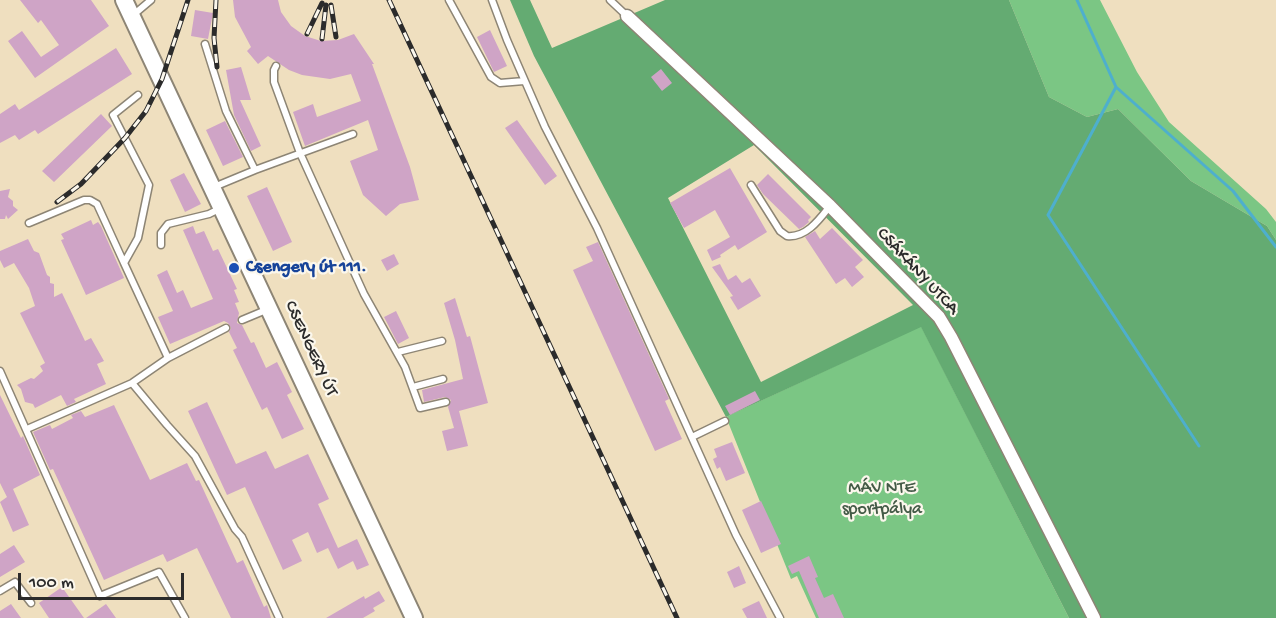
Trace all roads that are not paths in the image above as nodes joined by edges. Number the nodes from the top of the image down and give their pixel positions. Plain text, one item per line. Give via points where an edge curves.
1 (124, 0) edge
2 (151, 0) edge
3 (449, 0) edge
4 (492, 0) edge
5 (610, 0) edge
6 (132, 16) junction
7 (627, 16) joint
8 (205, 44) dead end
9 (276, 66) dead end
10 (524, 81) junction
11 (138, 95) dead end
12 (353, 134) dead end
13 (300, 153) junction
14 (255, 170) junction
15 (751, 185) dead end
16 (213, 188) junction
17 (830, 206) junction
18 (222, 207) junction
19 (30, 223) dead end
20 (161, 245) dead end
21 (124, 263) junction
22 (270, 308) junction
23 (242, 320) dead end
24 (226, 328) dead end
25 (442, 342) dead end
26 (398, 352) junction
27 (168, 358) junction
28 (0, 371) edge
29 (443, 379) dead end
30 (132, 382) junction
31 (414, 387) junction
32 (446, 402) dead end
33 (725, 421) dead end
34 (27, 429) junction
35 (692, 436) junction
36 (0, 591) edge
37 (31, 603) dead end
38 (185, 618) edge
39 (279, 618) edge
40 (414, 618) edge
41 (780, 618) edge
42 (1094, 618) edge

1 - 6 main road, CSENGERY ÚT
2 - 6 lane
3 - 10 lane via 491,77 500,83
4 - 10 lane
5 - 7 lane
6 - 16 main road, CSENGERY ÚT
7 - 17 street, CSÁKÁNY UTCA
8 - 14 lane via 226,111
9 - 13 lane via 276,91
10 - 35 lane via 597,228
11 - 21 lane via 113,115 149,185 138,238
12 - 13 lane
13 - 14 lane
13 - 26 lane via 364,294
14 - 16 lane
15 - 17 lane via 786,236 802,233
16 - 18 main road, CSENGERY ÚT
17 - 42 street, CSÁKÁNY UTCA via 932,308 945,326
18 - 20 lane via 168,224 161,233
18 - 22 main road, CSENGERY ÚT
19 - 21 lane via 84,200 94,202
21 - 27 lane
22 - 23 lane
22 - 40 main road, CSENGERY ÚT
24 - 27 lane
25 - 26 lane
26 - 31 lane
27 - 30 lane
28 - 34 lane
29 - 31 lane
30 - 34 lane
30 - 39 lane via 204,470 242,537
31 - 32 lane via 420,408
33 - 35 lane
34 - 38 lane via 100,596 159,572
35 - 41 lane via 736,536
36 - 37 lane via 15,582

